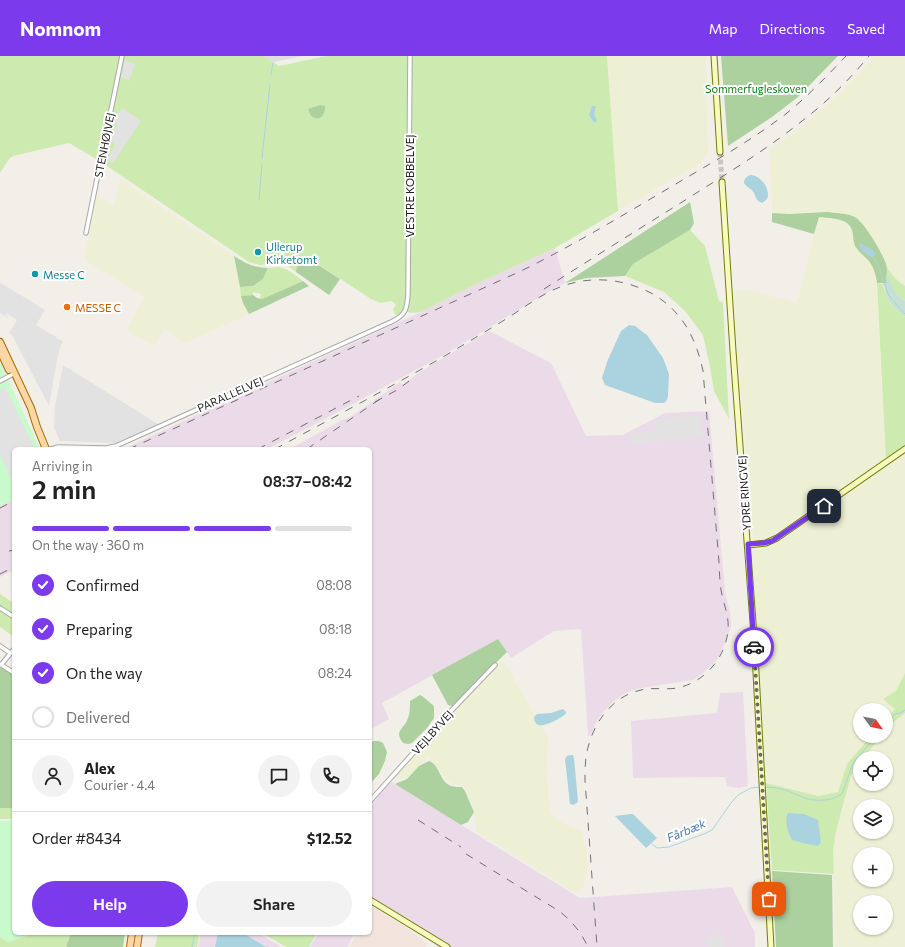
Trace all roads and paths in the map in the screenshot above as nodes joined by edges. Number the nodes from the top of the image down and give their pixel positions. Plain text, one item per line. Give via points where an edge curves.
1 (122, 56) edge
2 (410, 56) edge
3 (714, 56) edge
4 (720, 152) tunnel mouth
5 (722, 182) tunnel mouth
6 (86, 233) dead end
7 (403, 315) joint
8 (0, 342) edge
9 (0, 350) edge
10 (13, 374) junction
11 (0, 381) edge
12 (45, 447) edge
13 (111, 447) edge
14 (905, 449) edge
15 (748, 544) junction
16 (0, 608) edge
17 (12, 616) edge
18 (0, 646) edge
19 (10, 653) joint
20 (0, 664) edge
21 (495, 665) dead end
22 (12, 672) edge
23 (372, 799) edge
24 (372, 901) edge
25 (132, 935) edge
26 (139, 935) edge
27 (130, 947) edge
28 (137, 947) edge
29 (447, 947) edge
30 (771, 947) edge

1 - 6 street, STENHØJVEJ
2 - 7 street, VESTRE KOBBELVEJ via 408,294
3 - 4 street
5 - 15 street, YDRE RINGVEJ
7 - 13 street, PARALLELVEJ
8 - 10 main road
9 - 10 main road
10 - 11 street
10 - 12 main road via 31,408
14 - 15 street via 777,538 766,543
15 - 30 street, YDRE RINGVEJ
16 - 17 street
18 - 19 street
19 - 20 street
20 - 22 street
21 - 23 street, VEJLBYVEJ
24 - 29 street
25 - 27 main road
26 - 28 main road

